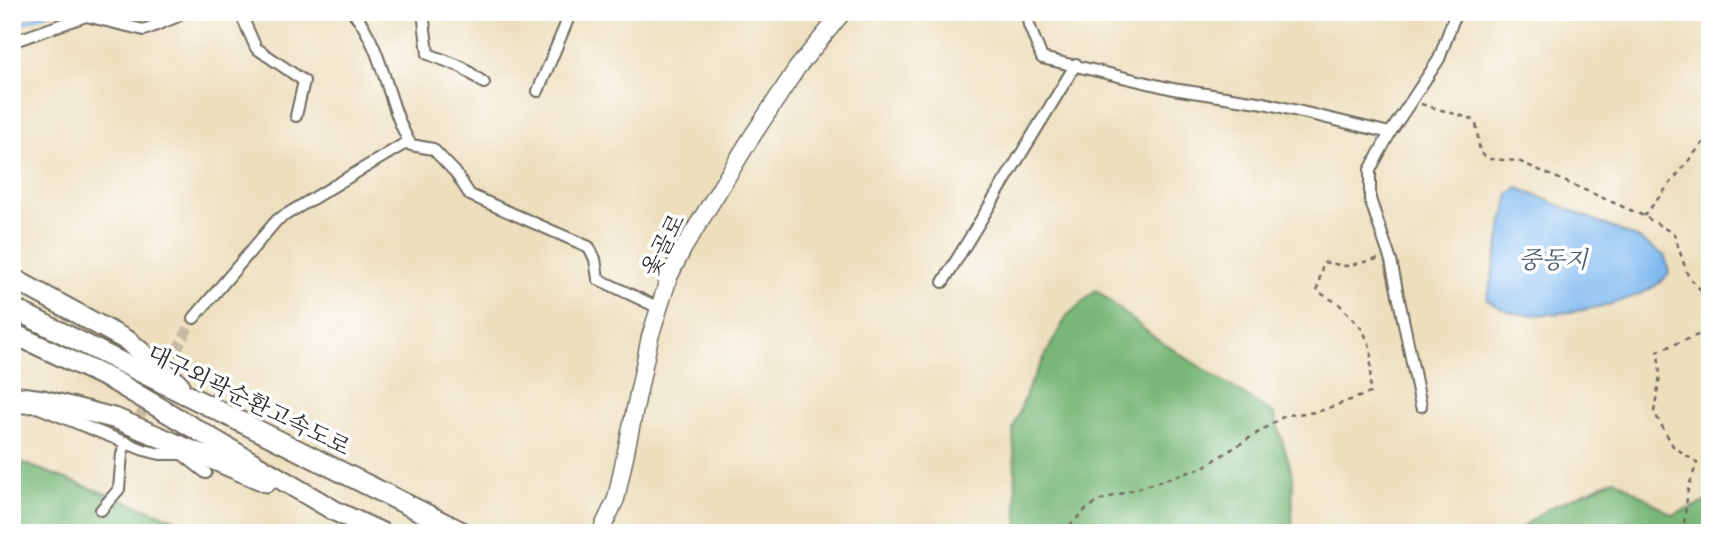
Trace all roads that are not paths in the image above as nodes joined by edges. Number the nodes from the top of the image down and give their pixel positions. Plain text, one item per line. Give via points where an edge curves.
1 (181, 12) edge
2 (240, 12) edge
3 (353, 12) edge
4 (423, 12) edge
5 (571, 12) edge
6 (843, 12) edge
7 (1027, 12) edge
8 (1456, 12) edge
9 (12, 42) edge
10 (1076, 64) junction
11 (484, 83) dead end
12 (538, 91) dead end
13 (296, 116) dead end
14 (1390, 133) junction
15 (409, 141) junction
16 (12, 278) edge
17 (943, 282) dead end
18 (659, 307) junction
19 (12, 308) edge
20 (194, 318) tunnel mouth
21 (12, 333) edge
22 (117, 372) junction
23 (12, 396) edge
24 (204, 405) junction
25 (1421, 406) dead end
26 (12, 408) edge
27 (126, 442) junction
28 (206, 473) dead end
29 (101, 510) dead end
30 (335, 511) junction
31 (382, 533) edge
32 (464, 533) edge
33 (600, 533) edge

1 - 9 street via 144,30 86,16
2 - 13 street via 256,48 304,81
3 - 15 street via 367,28 398,123
4 - 11 street via 428,54 462,67
5 - 12 street
6 - 18 street, 옻골로 via 797,68 749,141 683,249
7 - 10 street via 1042,58
8 - 14 street via 1439,59
10 - 14 street via 1173,89 1264,103
10 - 17 street
14 - 25 street via 1370,170 1370,199 1389,255
15 - 18 street via 433,149 470,195 589,247 598,279
15 - 20 street via 277,220
16 - 24 highway via 128,341
18 - 33 street, 옻골로 via 616,499
19 - 22 highway, 대구외곽순환고속도로
21 - 22 highway, 대구외곽순환고속도로
22 - 24 highway, 대구외곽순환고속도로
22 - 30 highway, 대구외곽순환고속도로
23 - 30 highway via 117,419
24 - 32 highway, 대구외곽순환고속도로
26 - 27 street via 37,407
27 - 28 street via 160,454 182,454
27 - 29 street via 119,489
30 - 31 highway, 대구외곽순환고속도로

